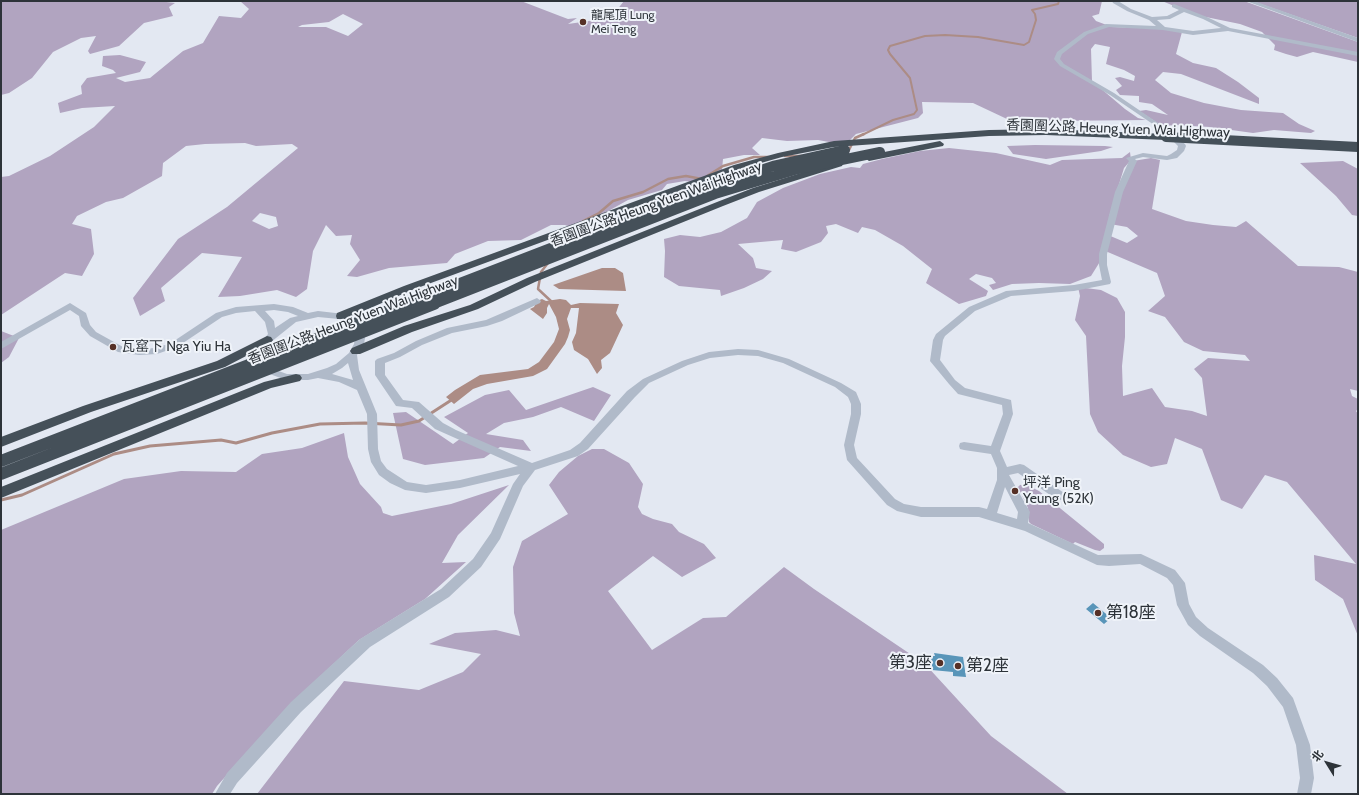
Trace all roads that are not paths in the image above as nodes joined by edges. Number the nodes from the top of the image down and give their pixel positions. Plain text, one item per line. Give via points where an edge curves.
1 (1115, 1) edge
2 (1249, 1) edge
3 (1174, 6) dead end
4 (1184, 10) junction
5 (1150, 19) junction
6 (1163, 28) junction
7 (1228, 29) junction
8 (1358, 40) edge
9 (1358, 54) edge
10 (1168, 140) junction
11 (1358, 147) edge
12 (877, 148) junction
13 (1358, 153) edge
14 (536, 301) dead end
15 (258, 309) junction
16 (306, 316) junction
17 (340, 316) junction
18 (270, 337) junction
19 (1, 346) edge
20 (354, 353) junction
21 (319, 375) junction
22 (296, 378) junction
23 (362, 388) junction
24 (1, 442) edge
25 (964, 446) dead end
26 (995, 451) junction
27 (1, 461) edge
28 (531, 467) junction
29 (1002, 472) junction
30 (1, 474) edge
31 (1, 493) edge
32 (1060, 496) dead end
33 (991, 515) junction
34 (1022, 525) junction
35 (222, 794) edge
36 (1304, 794) edge

1 - 5 street
2 - 8 street
3 - 4 street
4 - 5 street via 1168,18
4 - 7 street
5 - 6 street
6 - 7 street via 1193,33
6 - 26 street via 1108,25 1086,33 1065,48 1057,59 1062,66 1112,94 1166,130 1182,146 1174,156 1167,158 1143,155 1130,158 1133,161 1119,192 1103,254 1107,282 1074,288 1009,292 972,309 941,334 938,340 935,361 962,391 1007,402 1008,414
7 - 9 street
10 - 11 highway, 香園圍公路 Heung Yuen Wai Highway, bridge
10 - 12 highway, 香園圍公路 Heung Yuen Wai Highway via 1038,139
10 - 12 highway, 香園圍公路 Heung Yuen Wai Highway via 1046,132 946,136
10 - 13 highway, 香園圍公路 Heung Yuen Wai Highway
12 - 17 highway via 819,147 737,167 408,288
12 - 20 highway via 720,204 531,280 474,307 408,329
12 - 27 highway, 香園圍公路 Heung Yuen Wai Highway, bridge via 820,154 779,164 709,187
12 - 30 highway, 香園圍公路 Heung Yuen Wai Highway, bridge via 715,194
14 - 28 street via 499,319 450,330 380,361 380,375 400,402 415,405 439,426 452,433
15 - 16 street via 266,306 281,307
15 - 18 street via 269,320
15 - 19 street via 227,312 174,345 157,351 139,352 121,350 93,334 86,326 83,315 70,306
16 - 17 street
16 - 18 street via 293,320
17 - 20 street via 353,322 357,327 360,338
18 - 22 street via 262,354 265,366 277,375
18 - 24 highway via 228,361 87,409
20 - 21 street via 339,366
20 - 23 street via 354,370
21 - 22 street
21 - 23 street via 341,379
22 - 31 highway via 268,385
23 - 28 street via 372,420 372,442 376,462 383,472 399,483 426,489 460,484
25 - 26 street
26 - 29 street
28 - 33 street via 574,453 584,446 646,381 709,355 725,352 754,353 786,360 838,385 852,395 856,404 849,445 852,460 891,502 901,508 922,512 979,512
28 - 35 street via 518,484 496,536 477,563 445,593 364,643 296,707 232,778
29 - 32 street via 1020,468
29 - 33 street
29 - 34 street via 1024,512
33 - 34 street
34 - 36 street via 1097,560 1141,559 1174,577 1179,583 1183,605 1192,621 1258,669 1288,703 1303,746 1307,778

